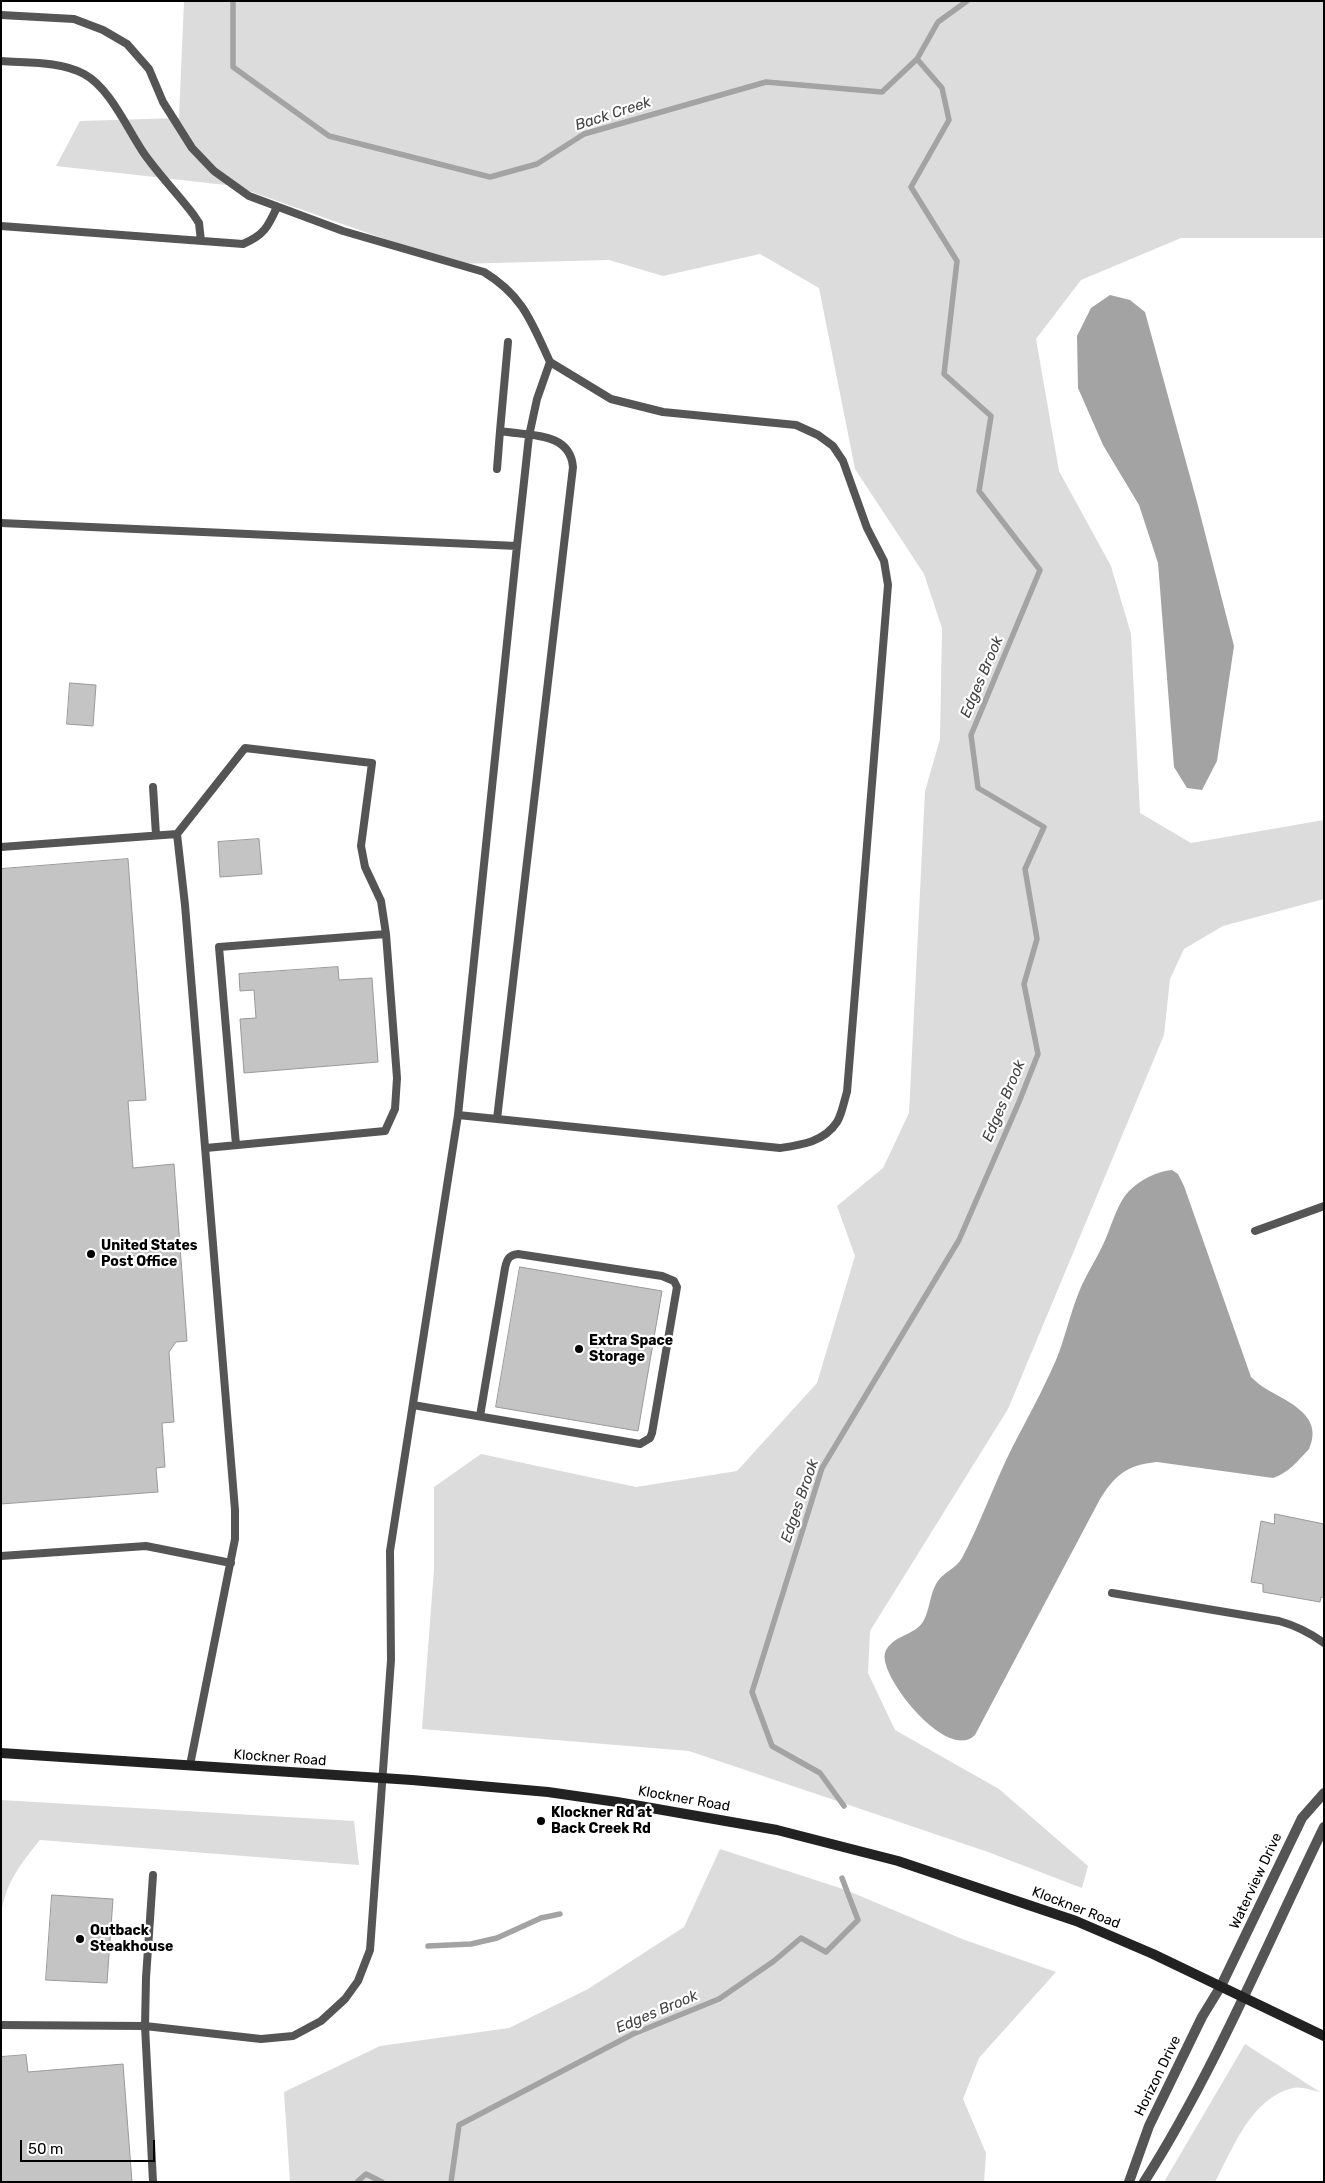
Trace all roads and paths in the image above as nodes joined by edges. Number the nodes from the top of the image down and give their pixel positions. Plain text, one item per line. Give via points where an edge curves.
1 (1, 15) edge
2 (1, 61) edge
3 (277, 207) junction
4 (1, 226) edge
5 (201, 241) junction
6 (508, 342) dead end
7 (550, 362) junction
8 (500, 431) junction
9 (529, 436) junction
10 (497, 470) dead end
11 (1, 523) edge
12 (517, 546) junction
13 (153, 787) dead end
14 (177, 834) junction
15 (156, 835) junction
16 (1, 846) edge
17 (386, 934) junction
18 (458, 1115) junction
19 (497, 1119) junction
20 (236, 1145) junction
21 (206, 1148) junction
22 (1324, 1206) edge
23 (1255, 1231) dead end
24 (413, 1405) junction
25 (480, 1416) junction
26 (1, 1556) edge
27 (230, 1563) junction
28 (1112, 1593) dead end
29 (1324, 1643) edge
30 (1, 1753) edge
31 (190, 1765) junction
32 (381, 1779) junction
33 (1324, 1793) edge
34 (1324, 1827) edge
35 (153, 1876) dead end
36 (1222, 1986) junction
37 (1244, 1997) junction
38 (1, 2025) edge
39 (145, 2026) junction
40 (1324, 2036) edge
41 (153, 2182) edge
42 (1129, 2182) edge
43 (1144, 2182) edge

1 - 3 lane via 74,19 127,44 150,69 163,102 203,160 249,196
2 - 5 lane via 62,66 92,79 120,115 143,153 193,214
3 - 5 lane via 258,238 243,244
3 - 7 lane via 343,231 484,272 519,300
4 - 5 lane
6 - 8 lane
7 - 9 lane
7 - 19 lane via 611,399 663,412 796,425 818,434 843,460 867,528 884,561 888,584 847,1092 837,1122 822,1137 780,1148
8 - 9 lane
8 - 10 lane
9 - 12 lane
9 - 19 lane via 555,439 565,446 572,456 573,468
11 - 12 lane
12 - 18 lane
13 - 15 lane
14 - 15 lane
14 - 17 lane via 245,748 372,763 362,846 365,867 380,901
14 - 21 lane
15 - 16 lane
17 - 20 lane via 397,1078 395,1109 384,1131
17 - 20 lane via 219,947
18 - 19 lane
18 - 24 lane
20 - 21 lane
21 - 27 lane via 235,1510 235,1539
22 - 23 lane
24 - 25 lane
24 - 32 lane via 390,1551 391,1660
25 - 25 lane via 633,1444 646,1441 652,1433 677,1287 674,1281 662,1276 512,1255 507,1259
26 - 27 lane via 146,1546
27 - 31 lane
28 - 29 lane via 1279,1621 1309,1632
30 - 31 main road, Klockner Road
31 - 32 main road, Klockner Road
32 - 36 main road, Klockner Road via 548,1792 777,1830 834,1843 998,1893 1076,1921
32 - 39 lane via 370,1950 358,1981 345,1999 321,2021 293,2036 261,2039
33 - 36 street, Waterview Drive via 1302,1818
34 - 37 street
35 - 39 lane
36 - 37 main road, Klockner Road
36 - 42 street, Horizon Drive via 1202,2017 1149,2126
37 - 40 main road, Klockner Road
37 - 43 street via 1188,2107
38 - 39 lane
39 - 41 lane

